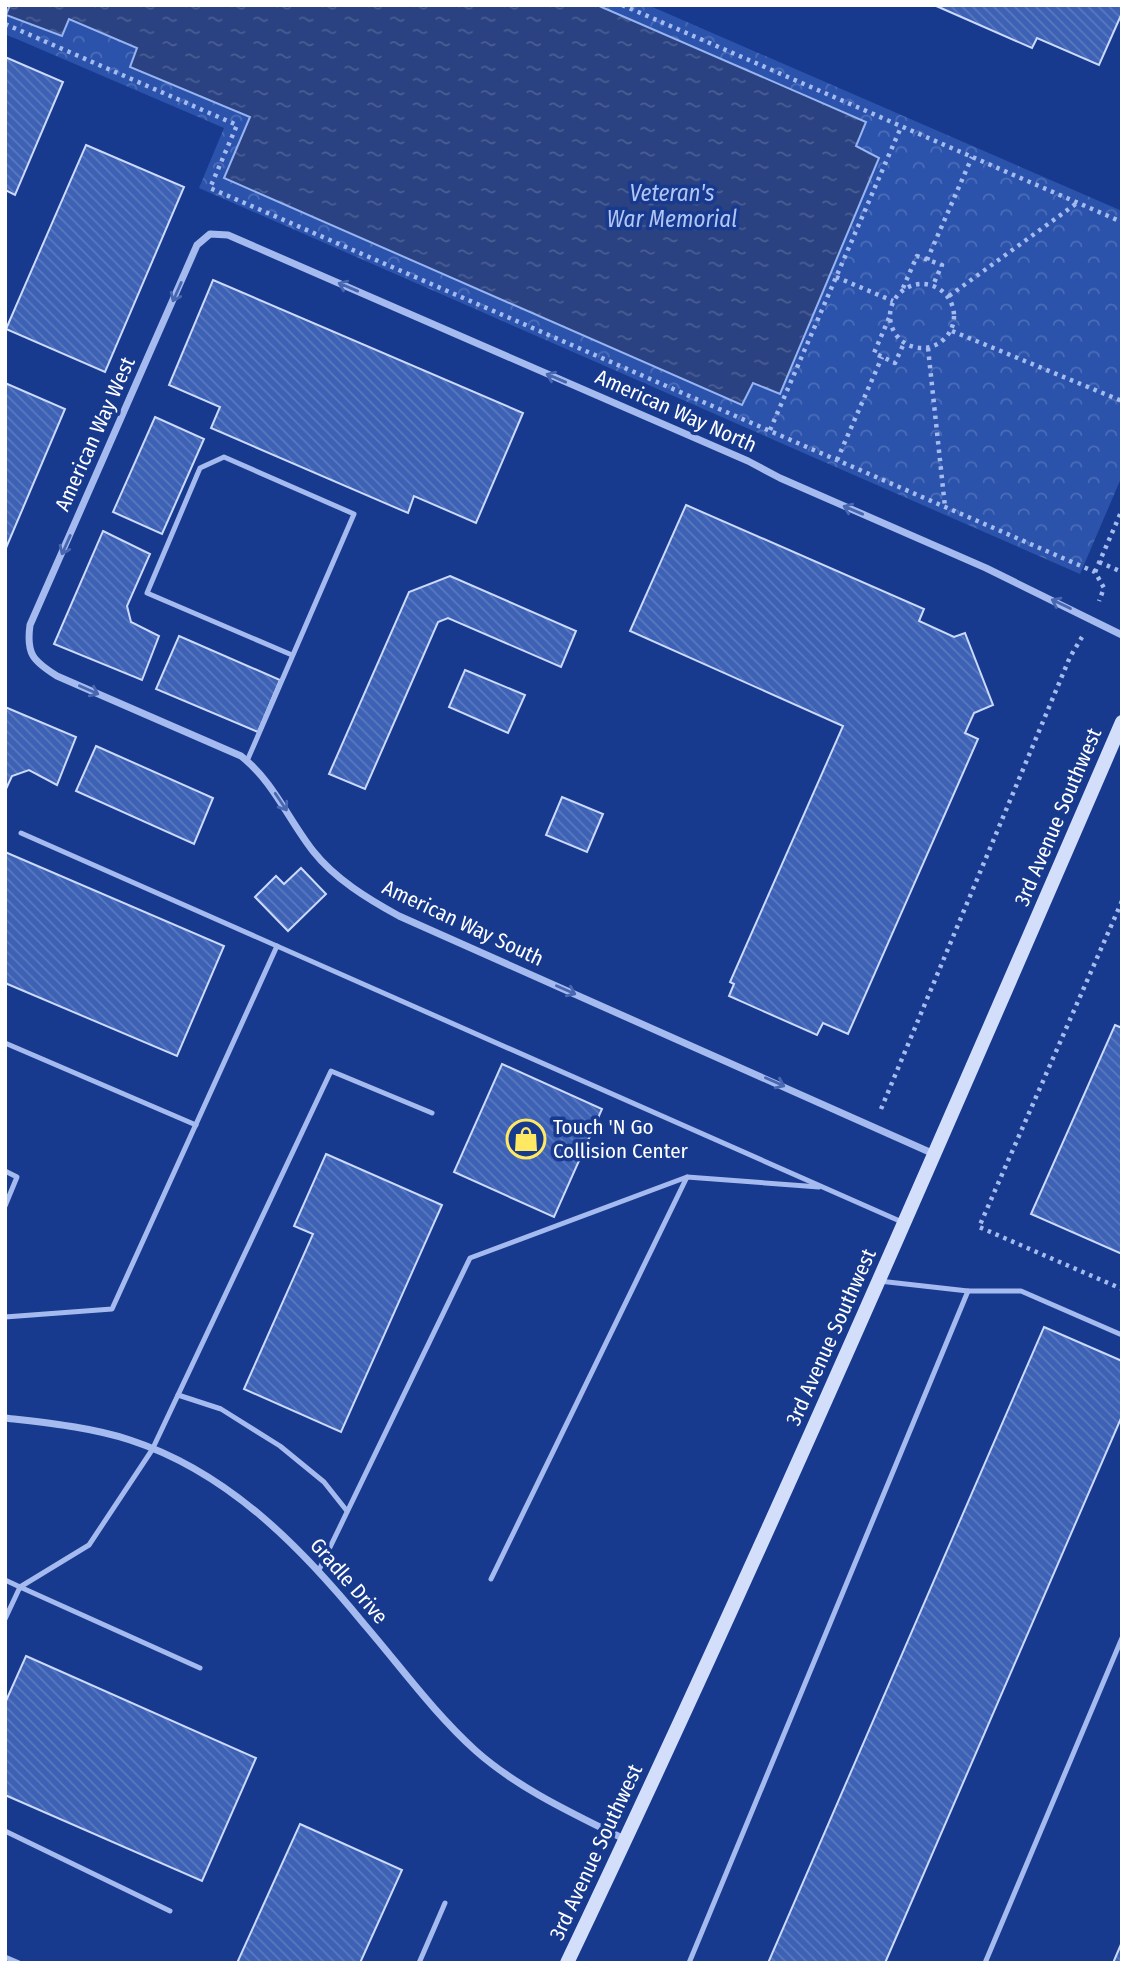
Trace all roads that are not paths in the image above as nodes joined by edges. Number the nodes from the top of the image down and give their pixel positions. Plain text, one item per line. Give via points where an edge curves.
1 (210, 234) joint
2 (1122, 635) edge
3 (31, 655) joint
4 (292, 655) junction
5 (1122, 722) edge
6 (247, 761) junction
7 (21, 833) dead end
8 (277, 946) junction
9 (5, 1043) edge
10 (432, 1113) dead end
11 (195, 1125) junction
12 (934, 1154) junction
13 (5, 1171) edge
14 (687, 1177) junction
15 (826, 1188) junction
16 (5, 1206) edge
17 (905, 1223) junction
18 (879, 1281) junction
19 (968, 1291) junction
20 (5, 1317) edge
21 (1122, 1335) edge
22 (178, 1395) junction
23 (5, 1418) edge
24 (152, 1450) junction
25 (347, 1511) junction
26 (319, 1570) junction
27 (491, 1578) dead end
28 (5, 1580) edge
29 (20, 1587) junction
30 (5, 1619) edge
31 (1122, 1638) edge
32 (200, 1668) dead end
33 (5, 1831) edge
34 (626, 1840) junction
35 (445, 1903) dead end
36 (170, 1911) dead end
37 (5, 1957) edge
38 (19, 1963) edge
39 (419, 1963) edge
40 (567, 1963) edge
41 (690, 1963) edge
42 (985, 1963) edge

2 -> 1 street, American Way North via 748,461 228,235
1 -> 3 street, American Way West via 197,245 30,625
3 -> 6 street, American Way South via 57,676
4 - 4 lane via 354,514 224,457 200,468 147,593
4 - 6 lane
5 - 12 street, 3rd Avenue Southwest
6 -> 12 street, American Way South via 263,776 313,851 380,906
7 - 8 lane
8 - 11 lane
8 - 15 lane
9 - 11 lane
10 - 22 lane via 331,1071
11 - 20 lane via 112,1309
12 - 17 street, 3rd Avenue Southwest
13 - 16 lane via 17,1177
14 - 15 lane
14 - 25 lane via 470,1258
14 - 27 lane
15 - 17 lane
17 - 18 street, 3rd Avenue Southwest
18 - 19 lane
18 - 34 street, 3rd Avenue Southwest
19 - 21 lane via 1021,1290
19 - 41 lane
22 - 24 lane
22 - 25 lane via 220,1409 280,1446 324,1482
23 - 24 street, Gradle Drive via 71,1426 131,1440
24 - 26 street, Gradle Drive via 191,1467 240,1498
24 - 29 lane via 89,1545
25 - 26 lane
26 - 34 street, Gradle Drive via 406,1678 478,1753 562,1809
28 - 29 lane
29 - 30 lane
29 - 32 lane
31 - 42 lane
33 - 36 lane
34 - 40 street, 3rd Avenue Southwest
35 - 39 lane
37 - 38 lane

